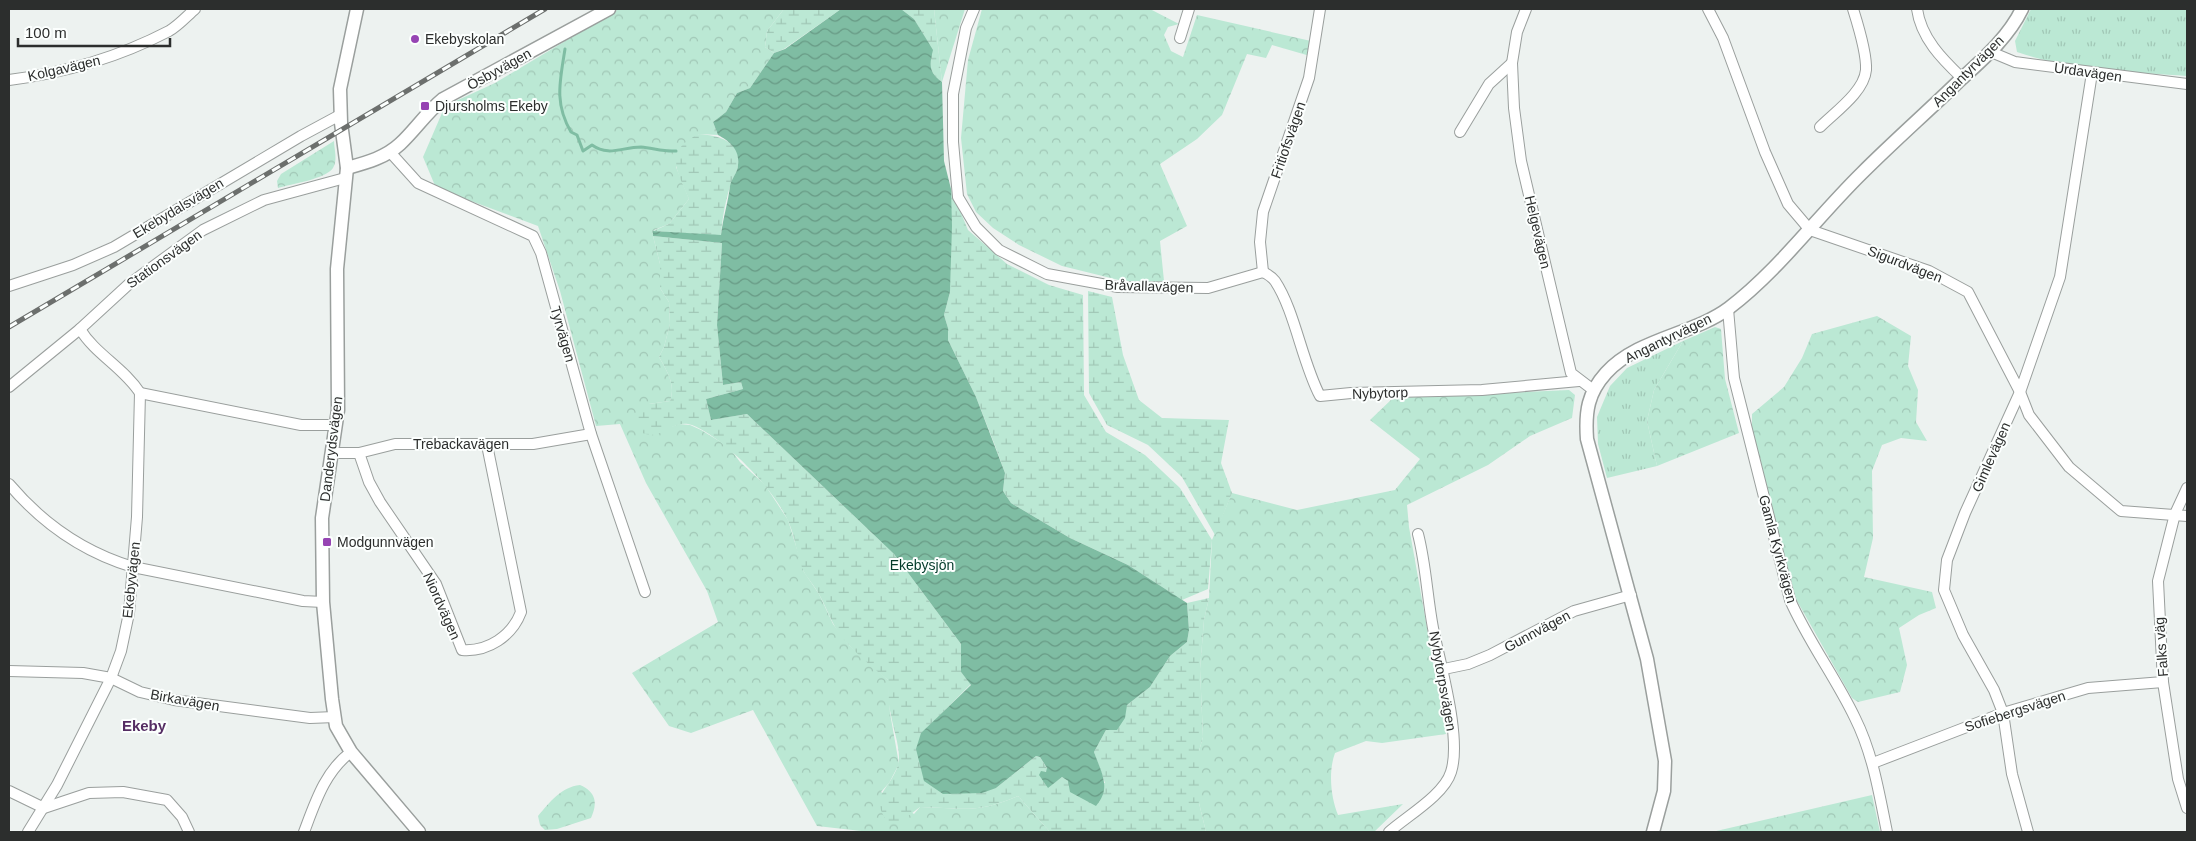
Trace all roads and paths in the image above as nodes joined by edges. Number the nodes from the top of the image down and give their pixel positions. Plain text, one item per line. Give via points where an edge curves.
1 (195, 9) edge
2 (357, 9) edge
3 (609, 9) edge
4 (974, 9) edge
5 (1189, 9) edge
6 (1320, 9) edge
7 (1526, 9) edge
8 (1708, 9) edge
9 (1853, 9) edge
10 (1917, 9) edge
11 (2022, 9) edge
12 (1180, 38) dead end
13 (1991, 52) junction
14 (1512, 64) junction
15 (2092, 72) junction
16 (1962, 78) junction
17 (9, 80) edge
18 (2187, 84) edge
19 (340, 115) junction
20 (1820, 127) dead end
21 (1460, 132) dead end
22 (390, 152) junction
23 (346, 173) junction
24 (1810, 230) junction
25 (1263, 272) junction
26 (9, 286) edge
27 (1728, 309) junction
28 (80, 329) junction
29 (1579, 381) junction
30 (9, 387) edge
31 (1592, 389) junction
32 (2020, 392) junction
33 (140, 393) junction
34 (336, 425) junction
35 (592, 434) junction
36 (487, 444) junction
37 (331, 453) junction
38 (359, 453) junction
39 (9, 484) edge
40 (2187, 488) edge
41 (2175, 514) junction
42 (2187, 516) edge
43 (1418, 534) dead end
44 (133, 567) junction
45 (645, 592) dead end
46 (1631, 595) junction
47 (323, 602) junction
48 (1444, 669) junction
49 (9, 671) edge
50 (111, 678) junction
51 (2163, 682) junction
52 (2003, 713) junction
53 (335, 717) junction
54 (351, 752) junction
55 (1873, 763) junction
56 (9, 791) edge
57 (44, 808) junction
58 (2187, 808) edge
59 (28, 832) edge
60 (189, 832) edge
61 (304, 832) edge
62 (419, 832) edge
63 (1389, 832) edge
64 (1653, 832) edge
65 (1887, 832) edge
66 (2028, 832) edge

1 - 17 street, Kolgavägen via 170,30 104,60
2 - 19 street, Danderydsvägen via 340,89
3 - 22 street, Ösbyvägen via 443,99
4 - 25 street, Bråvallavägen via 966,28 953,94 958,197 976,227 999,250 1047,274 1118,287 1208,288
5 - 12 street
6 - 25 street, Fritiofsvägen via 1309,78 1262,212
7 - 14 street, Helgevägen via 1517,32
8 - 24 street via 1723,38 1788,204
9 - 20 street via 1866,69 1853,94
10 - 16 street via 1919,24 1926,37
11 - 13 street, Angantyrvägen
13 - 15 street, Urdavägen via 2015,62
13 - 16 street, Angantyrvägen
14 - 21 street via 1489,84
14 - 29 street, Helgevägen via 1521,162 1570,373
15 - 18 street, Urdavägen
15 - 32 street, Gimlevägen via 2060,277
16 - 24 street, Angantyrvägen via 1862,173
19 - 23 street, Danderydsvägen
19 - 26 street, Ekebydalsvägen via 114,247
22 - 23 street, Ösbyvägen
22 - 35 street, Tyrvägen via 418,183 533,236 541,252
23 - 28 street, Stationsvägen via 264,200 203,230 129,284
23 - 34 street, Danderydsvägen via 337,269 339,368
24 - 27 street, Angantyrvägen
24 - 32 street, Sigurdvägen via 1929,271 1968,292
25 - 29 street, Nybytorp via 1274,279 1284,300 1320,396 1482,390
27 - 31 street, Angantyrvägen via 1627,356
27 - 55 street, Gamla Kyrkvägen via 1734,378 1790,600 1856,718
28 - 30 street, Stationsvägen
28 - 33 street via 86,340 134,383
29 - 31 street, Helgevägen
31 - 46 street via 1587,438
32 - 41 street, Sigurdvägen via 2029,416 2070,467 2121,511
32 - 52 street, Gimlevägen via 1947,560 1944,590
33 - 34 street via 301,425
33 - 44 street, Ekebyvägen via 138,517
34 - 37 street, Danderydsvägen
35 - 36 street, Trebackavägen via 533,444
35 - 45 street, Tyrvägen
36 - 38 street, Trebackavägen via 394,444
36 - 38 street, Niordvägen via 521,612 514,626 491,645 477,651 462,650 436,584 380,502
37 - 38 street, Trebackavägen
37 - 47 street, Danderydsvägen via 322,518
39 - 44 street via 32,511 66,536 112,561
40 - 41 street, Falks väg
41 - 42 street, Sigurdvägen
41 - 51 street, Falks väg via 2158,581
43 - 48 street, Nybytorpsvägen
44 - 47 street via 303,601
44 - 50 street, Ekebyvägen via 129,613
46 - 48 street, Gunnvägen via 1574,611 1490,655
46 - 64 street via 1647,659 1664,761 1664,791
47 - 53 street, Danderydsvägen
48 - 63 street, Nybytorpsvägen via 1454,743 1452,771 1435,794
49 - 50 street, Birkavägen via 83,673
50 - 53 street, Birkavägen via 140,692 174,700 310,718
50 - 57 street, Ekebyvägen
51 - 52 street, Sofiebergsvägen via 2088,688
51 - 58 street, Falks väg via 2178,779
52 - 55 street, Sofiebergsvägen
52 - 66 street, Gimlevägen via 2012,774
53 - 54 street, Danderydsvägen via 336,726
54 - 61 street via 333,768
54 - 62 street, Danderydsvägen
55 - 65 street, Gamla Kyrkvägen
56 - 57 street
57 - 59 street, Ekebyvägen
57 - 60 street via 89,793 123,792 167,800 182,817

